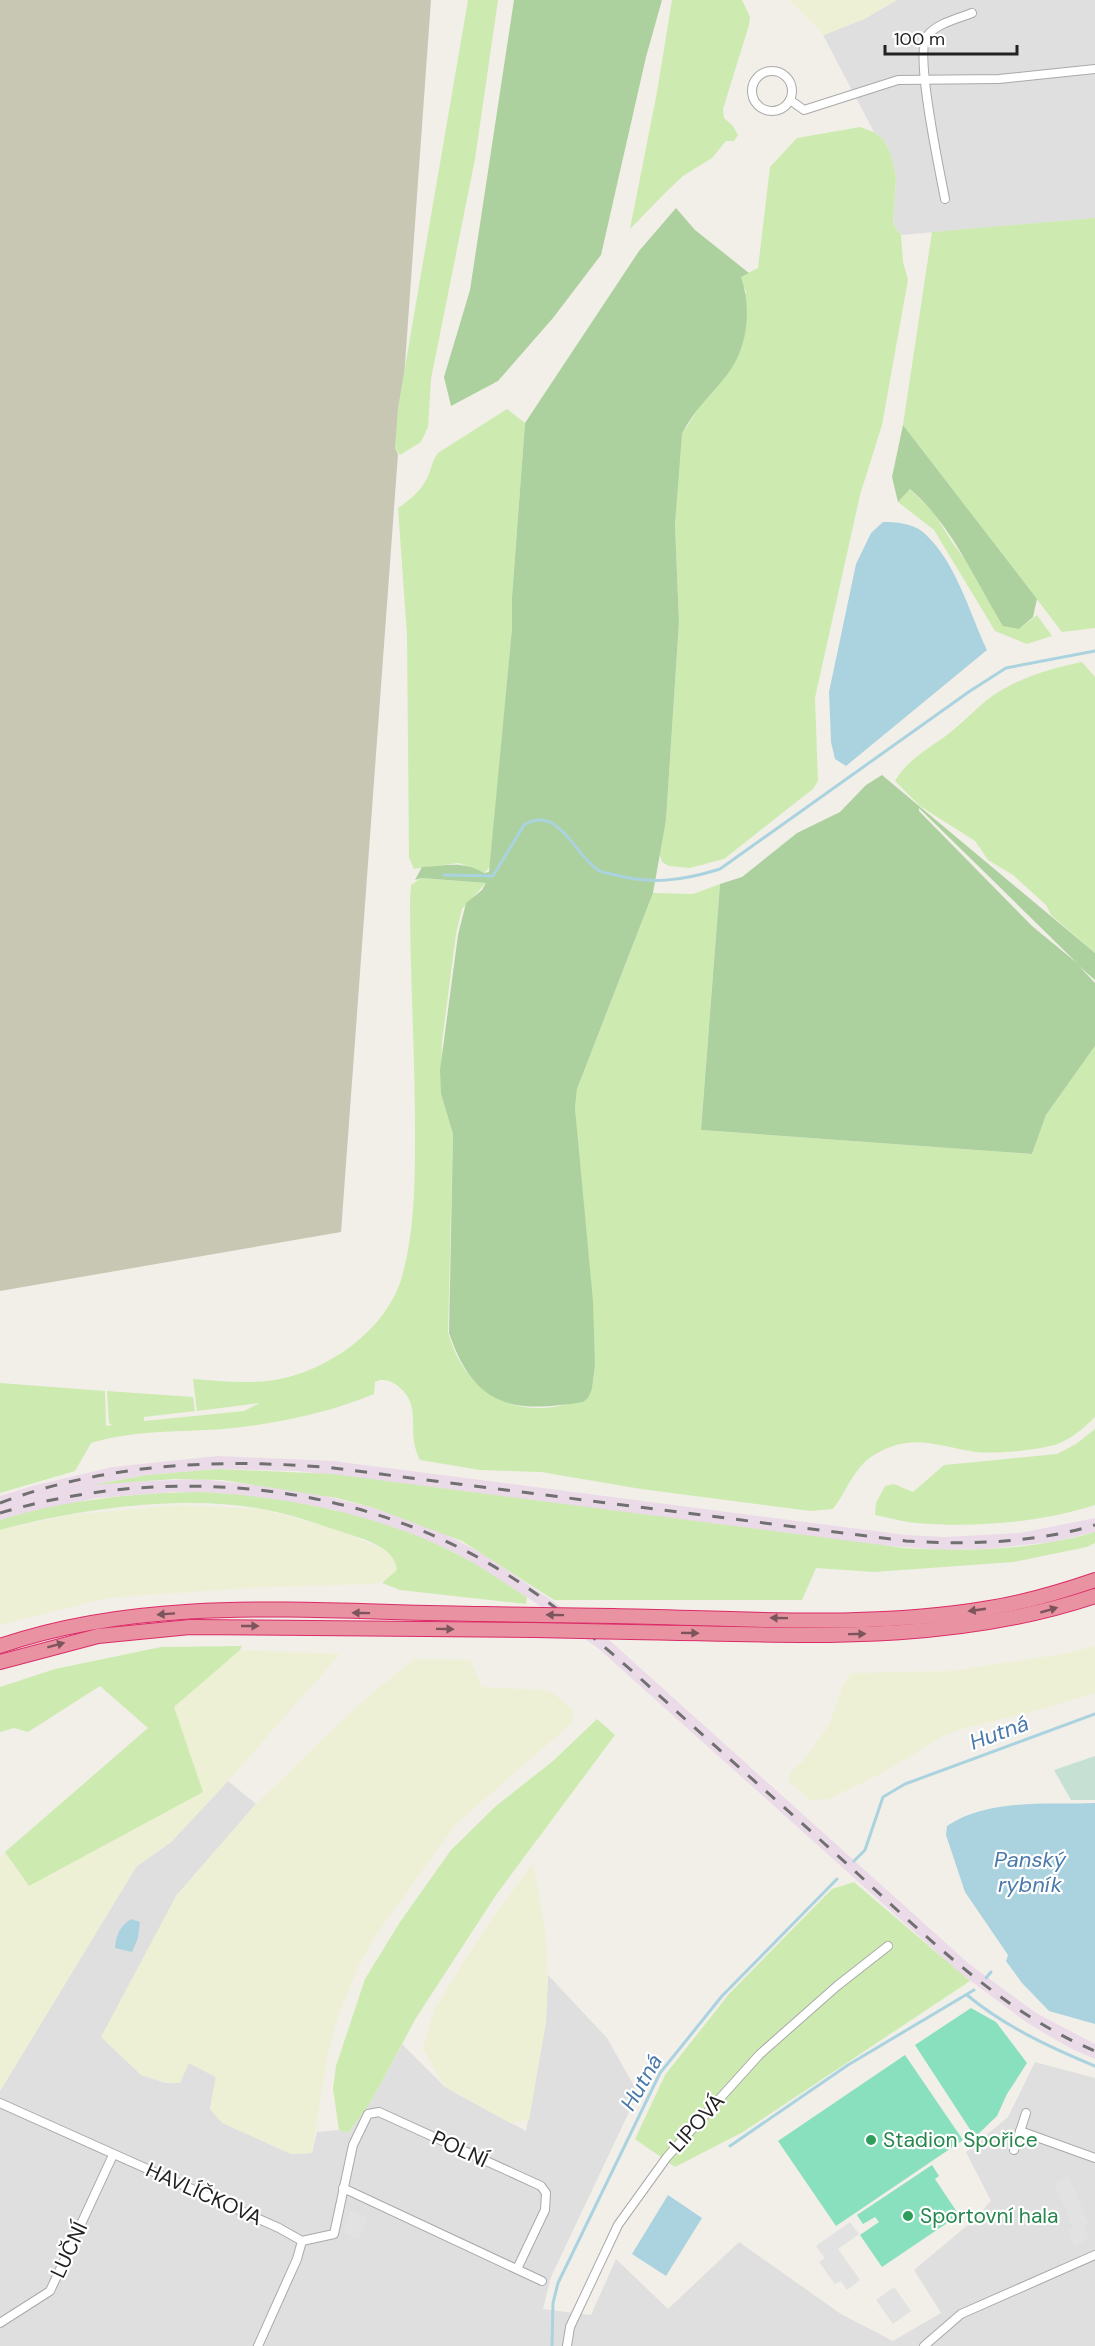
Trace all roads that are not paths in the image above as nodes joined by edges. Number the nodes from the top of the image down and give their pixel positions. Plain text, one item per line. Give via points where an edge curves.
1 (972, 13) dead end
2 (1095, 69) edge
3 (925, 79) junction
4 (790, 100) junction
5 (945, 199) dead end
6 (1095, 1580) edge
7 (1095, 1596) edge
8 (0, 1646) edge
9 (0, 1662) edge
10 (888, 1946) dead end
11 (0, 2103) edge
12 (1026, 2113) dead end
13 (1020, 2131) junction
14 (1014, 2150) dead end
15 (113, 2155) junction
16 (1095, 2158) edge
17 (343, 2188) junction
18 (302, 2241) junction
19 (1095, 2255) edge
20 (517, 2269) junction
21 (542, 2281) dead end
22 (0, 2323) edge
23 (567, 2343) edge
24 (258, 2346) edge
25 (924, 2346) edge

1 - 3 street via 934,28 926,37 922,47
2 - 3 street via 999,79
3 - 4 street via 898,80 804,110
3 - 5 street
4 - 4 street via 776,111 761,108 752,95 755,80 768,72 783,75 792,87
6 -> 8 highway, bridge via 1021,1602 926,1616 838,1619 187,1612 95,1622
9 -> 7 highway, bridge via 88,1638 190,1627 900,1633 994,1622
10 - 23 street, LIPOVÁ via 760,2054 667,2157 618,2225 570,2327
11 - 15 street, HAVLÍČKOVA
12 - 13 street
13 - 14 street
13 - 16 street
15 - 18 street, HAVLÍČKOVA
15 - 22 street, LUČNÍ via 50,2291
17 - 18 street, POLNÍ via 334,2234
17 - 20 street
17 - 20 street, POLNÍ via 358,2131 368,2114 379,2112 541,2186 546,2193 545,2210
18 - 24 street
19 - 25 street via 961,2314
20 - 21 street

